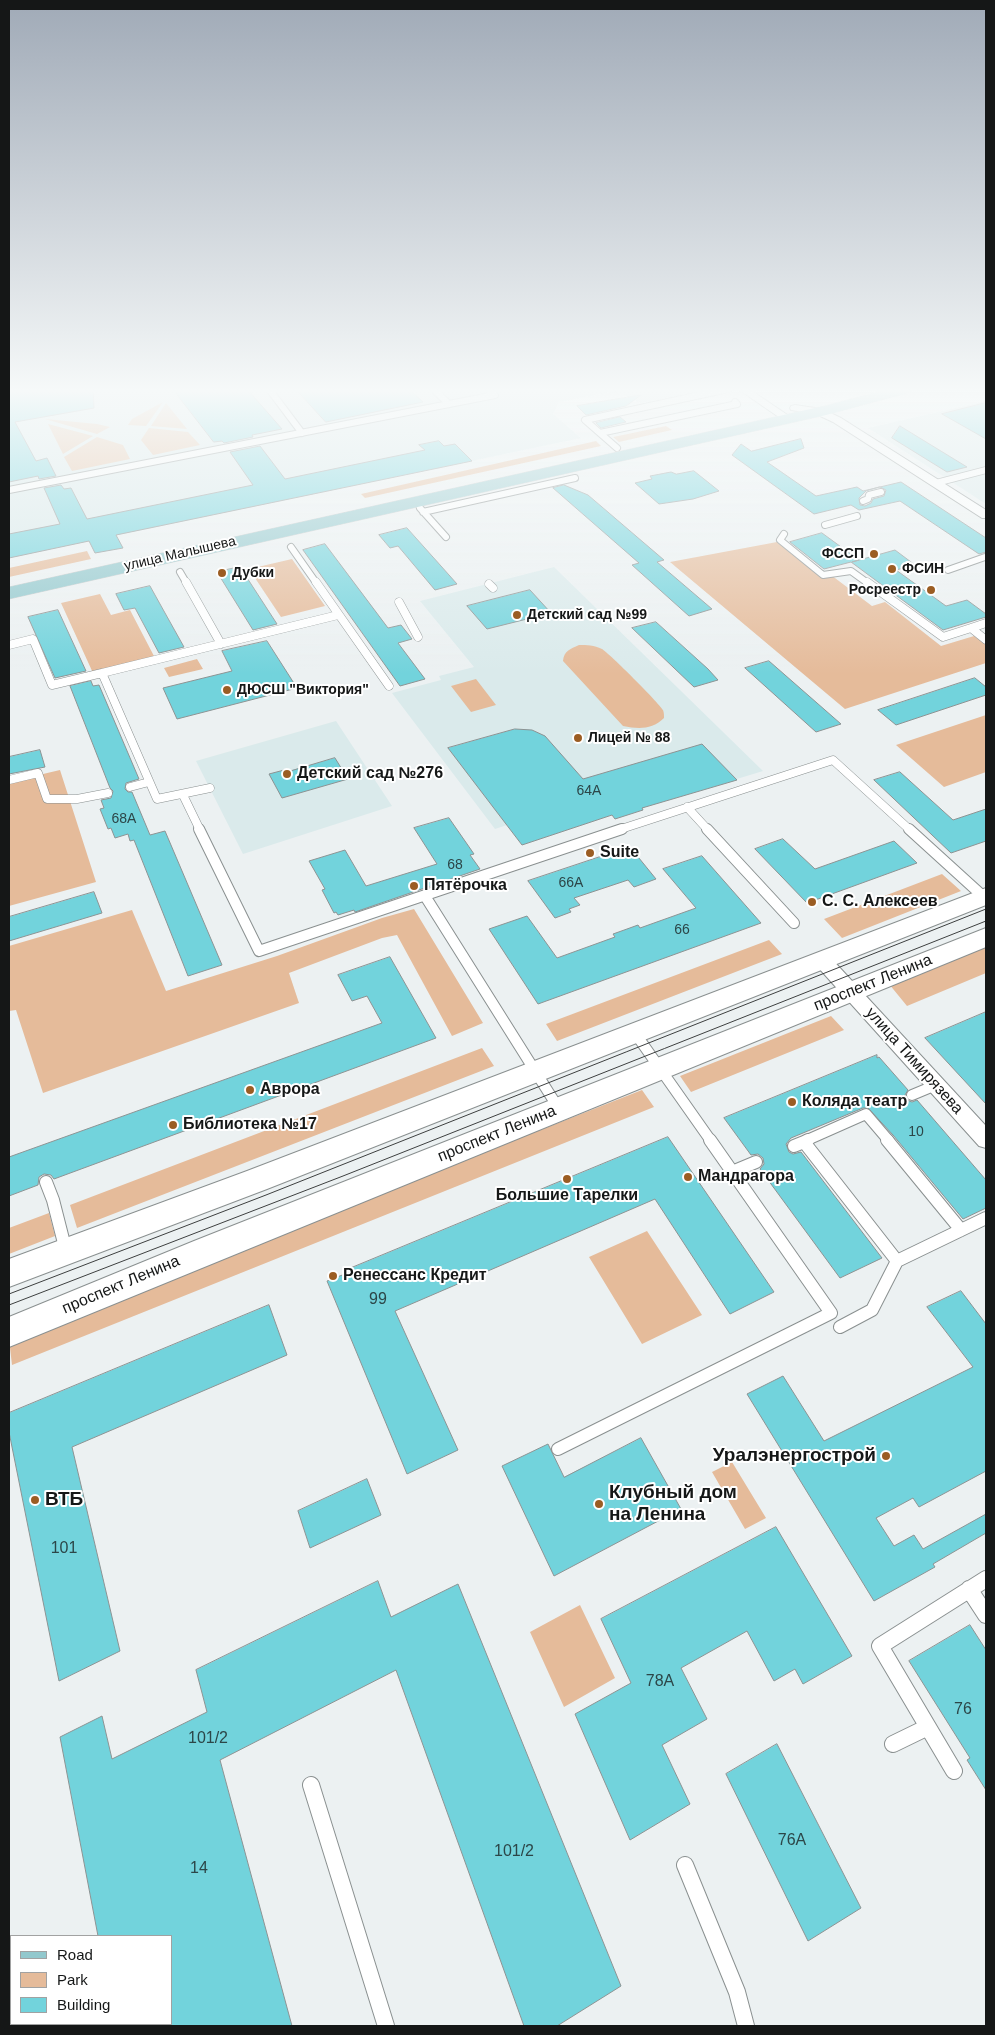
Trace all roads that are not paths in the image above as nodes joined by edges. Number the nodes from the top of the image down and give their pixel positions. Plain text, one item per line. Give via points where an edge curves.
1 (40, 484) edge
2 (454, 484) edge
3 (521, 484) edge
4 (938, 484) edge
5 (9, 490) edge
6 (881, 492) dead end
7 (863, 501) dead end
8 (419, 507) junction
9 (986, 515) edge
10 (857, 516) dead end
11 (825, 525) dead end
12 (784, 534) dead end
13 (446, 537) dead end
14 (291, 547) dead end
15 (985, 557) dead end
16 (948, 570) dead end
17 (180, 572) dead end
18 (9, 582) edge
19 (9, 592) edge
20 (399, 602) dead end
21 (338, 615) junction
22 (986, 623) edge
23 (971, 628) junction
24 (418, 637) dead end
25 (986, 640) edge
26 (221, 644) junction
27 (9, 645) edge
28 (102, 672) junction
29 (388, 686) dead end
30 (9, 780) edge
31 (150, 782) junction
32 (130, 787) dead end
33 (210, 788) dead end
34 (108, 793) dead end
35 (183, 795) junction
36 (687, 807) junction
37 (425, 896) junction
38 (985, 898) edge
39 (794, 923) dead end
40 (986, 937) edge
41 (822, 960) junction
42 (851, 992) junction
43 (635, 1033) junction
44 (660, 1068) junction
45 (535, 1072) junction
46 (936, 1085) junction
47 (912, 1095) dead end
48 (558, 1109) junction
49 (986, 1140) edge
50 (756, 1162) dead end
51 (732, 1172) junction
52 (46, 1182) dead end
53 (986, 1218) edge
54 (962, 1230) junction
55 (66, 1251) junction
56 (897, 1261) junction
57 (9, 1273) edge
58 (840, 1327) dead end
59 (9, 1332) edge
60 (558, 1448) dead end
61 (986, 1579) edge
62 (969, 1589) junction
63 (986, 1614) edge
64 (928, 1727) junction
65 (893, 1744) dead end
66 (954, 1771) dead end
67 (311, 1785) dead end
68 (685, 1865) dead end
69 (386, 2026) edge
70 (746, 2026) edge

1 - 5 lane
2 - 18 main road, улица Малышева
3 - 8 main road, улица Малышева
4 - 9 street
6 - 7 lane via 869,495
8 - 13 lane
8 - 19 main road, улица Малышева
10 - 11 lane
12 - 23 lane via 780,540 823,575 851,570 943,637
14 - 21 lane
15 - 16 lane
17 - 26 lane
20 - 24 lane
21 - 26 lane
21 - 29 lane
22 - 23 lane
23 - 25 lane
26 - 28 lane
27 - 28 lane via 33,639 52,685
28 - 31 lane
30 - 34 lane via 38,773 48,799 77,800
31 - 32 lane
31 - 35 lane via 157,799
33 - 35 lane
35 - 37 lane via 259,951
36 - 37 lane
36 - 38 lane via 834,760
36 - 39 lane
37 - 45 lane
38 - 41 main road
40 - 42 main road, проспект Ленина
41 - 42 street, улица Тимирязева
41 - 43 main road
42 - 44 main road, проспект Ленина
42 - 46 street, улица Тимирязева
43 - 44 lane
43 - 45 main road
44 - 48 main road, проспект Ленина
44 - 51 lane
45 - 48 lane
45 - 55 main road
46 - 47 lane
46 - 49 street, улица Тимирязева
48 - 59 main road, проспект Ленина
50 - 51 lane
51 - 60 lane via 830,1313
52 - 55 lane
53 - 54 lane
54 - 56 lane
54 - 56 lane via 870,1112 799,1144
55 - 57 main road
56 - 58 lane via 872,1310
61 - 62 lane
62 - 63 lane
62 - 64 lane via 880,1646
64 - 65 lane
64 - 66 lane
67 - 69 lane
68 - 70 lane via 737,1992

